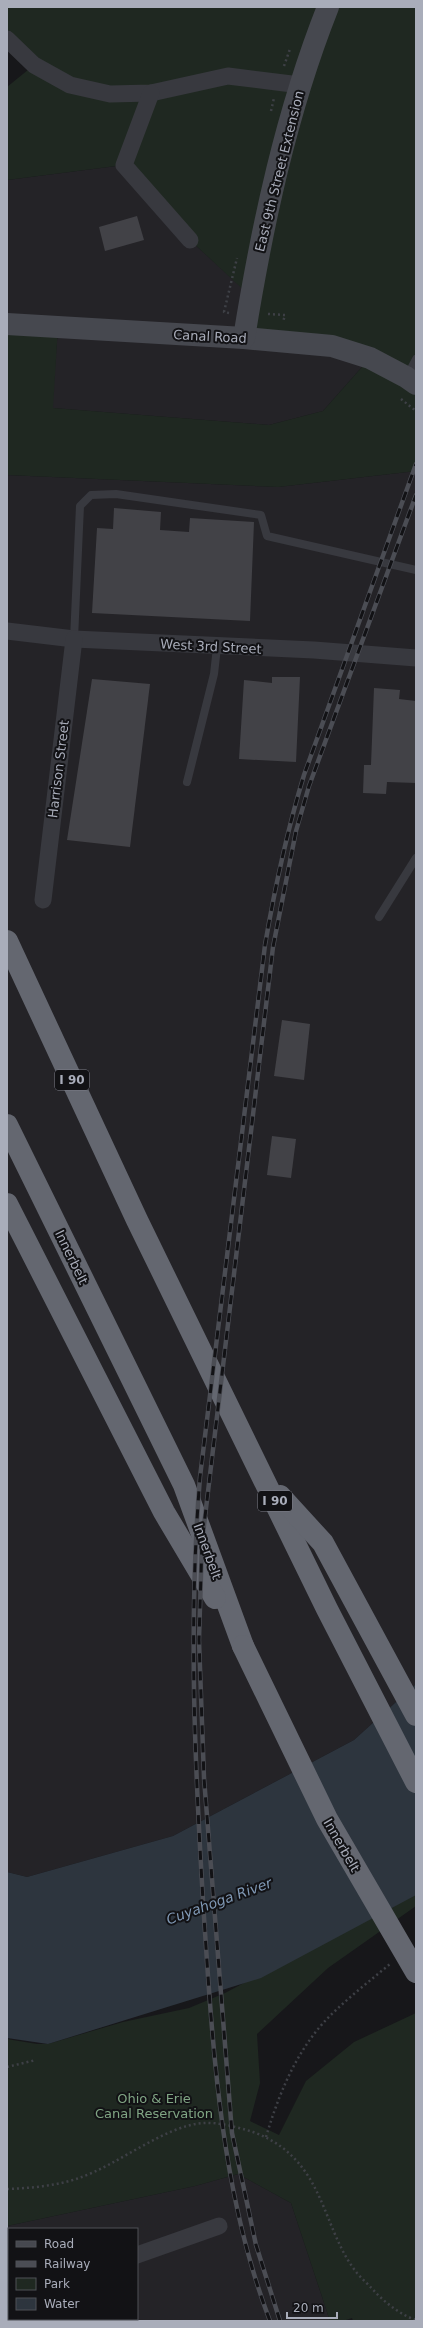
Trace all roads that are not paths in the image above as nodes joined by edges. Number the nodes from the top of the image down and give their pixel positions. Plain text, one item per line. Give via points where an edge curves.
1 (328, 7) edge
2 (7, 39) edge
3 (300, 85) junction
4 (151, 93) junction
5 (190, 240) dead end
6 (7, 324) edge
7 (244, 338) junction
8 (413, 373) edge
9 (416, 570) edge
10 (7, 631) edge
11 (74, 639) junction
12 (217, 647) junction
13 (416, 658) edge
14 (187, 782) dead end
15 (416, 858) edge
16 (43, 900) dead end
17 (379, 917) dead end
18 (7, 941) edge
19 (7, 1125) edge
20 (7, 1204) edge
21 (265, 1479) junction
22 (242, 1646) junction
23 (416, 1715) edge
24 (416, 1782) edge
25 (416, 1972) edge
26 (219, 2226) dead end
27 (138, 2255) edge

1 - 3 street, East 9th Street Extension
2 - 4 street via 34,66 70,85 110,94
3 - 4 street via 228,76
3 - 7 street, East 9th Street Extension via 277,168
4 - 5 street via 124,165
6 - 7 street, Canal Road
7 - 8 street, Canal Road via 339,348
9 - 11 lane via 267,536 260,515 116,494 91,495 80,506
10 - 11 street, West 3rd Street
11 - 12 street, West 3rd Street
11 - 16 street, Harrison Street
12 - 13 street, West 3rd Street via 314,650
12 - 14 lane via 214,674
15 - 17 lane
18 - 21 highway, I 90 via 137,1220
19 - 22 highway, Innerbelt via 184,1485
20 - 22 highway via 164,1512
21 - 23 highway via 323,1543
21 - 24 highway, I 90 via 334,1623
22 - 25 highway, Innerbelt, bridge via 327,1819
26 - 27 street

